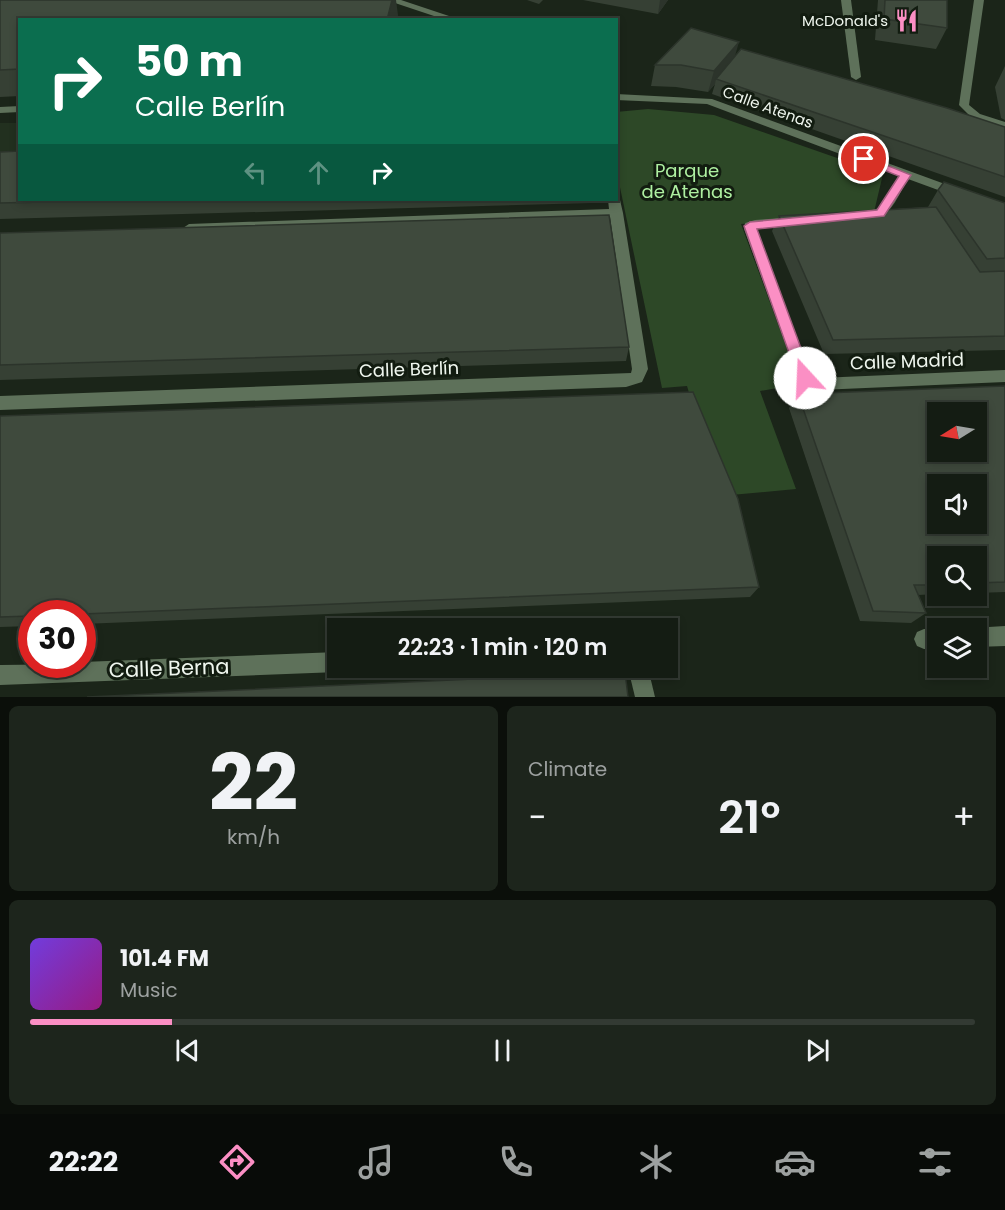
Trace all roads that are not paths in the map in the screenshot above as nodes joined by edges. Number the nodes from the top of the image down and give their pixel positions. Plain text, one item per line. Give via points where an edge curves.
1 (391, 0) edge
2 (846, 0) edge
3 (979, 0) edge
4 (438, 18) edge
5 (856, 77) dead end
6 (618, 97) edge
7 (0, 110) edge
8 (18, 110) edge
9 (1005, 125) edge
10 (905, 175) junction
11 (972, 198) edge
12 (616, 206) edge
13 (854, 217) edge
14 (810, 220) edge
15 (178, 228) edge
16 (1005, 376) edge
17 (0, 403) edge
18 (1005, 636) edge
19 (987, 637) edge
20 (327, 662) edge
21 (0, 675) edge
22 (640, 678) edge
23 (645, 697) edge

1 - 4 street
2 - 5 street
3 - 9 street via 964,105 967,111
6 - 10 street, Calle Atenas via 708,101
7 - 8 street
10 - 11 street, Calle Atenas
10 - 13 street via 880,214
12 - 15 street
12 - 17 street, Calle Berlín via 640,369 637,378
14 - 16 street, Calle Madrid via 750,226 805,378 819,384
18 - 19 street
20 - 21 street, Calle Berna
22 - 23 street

